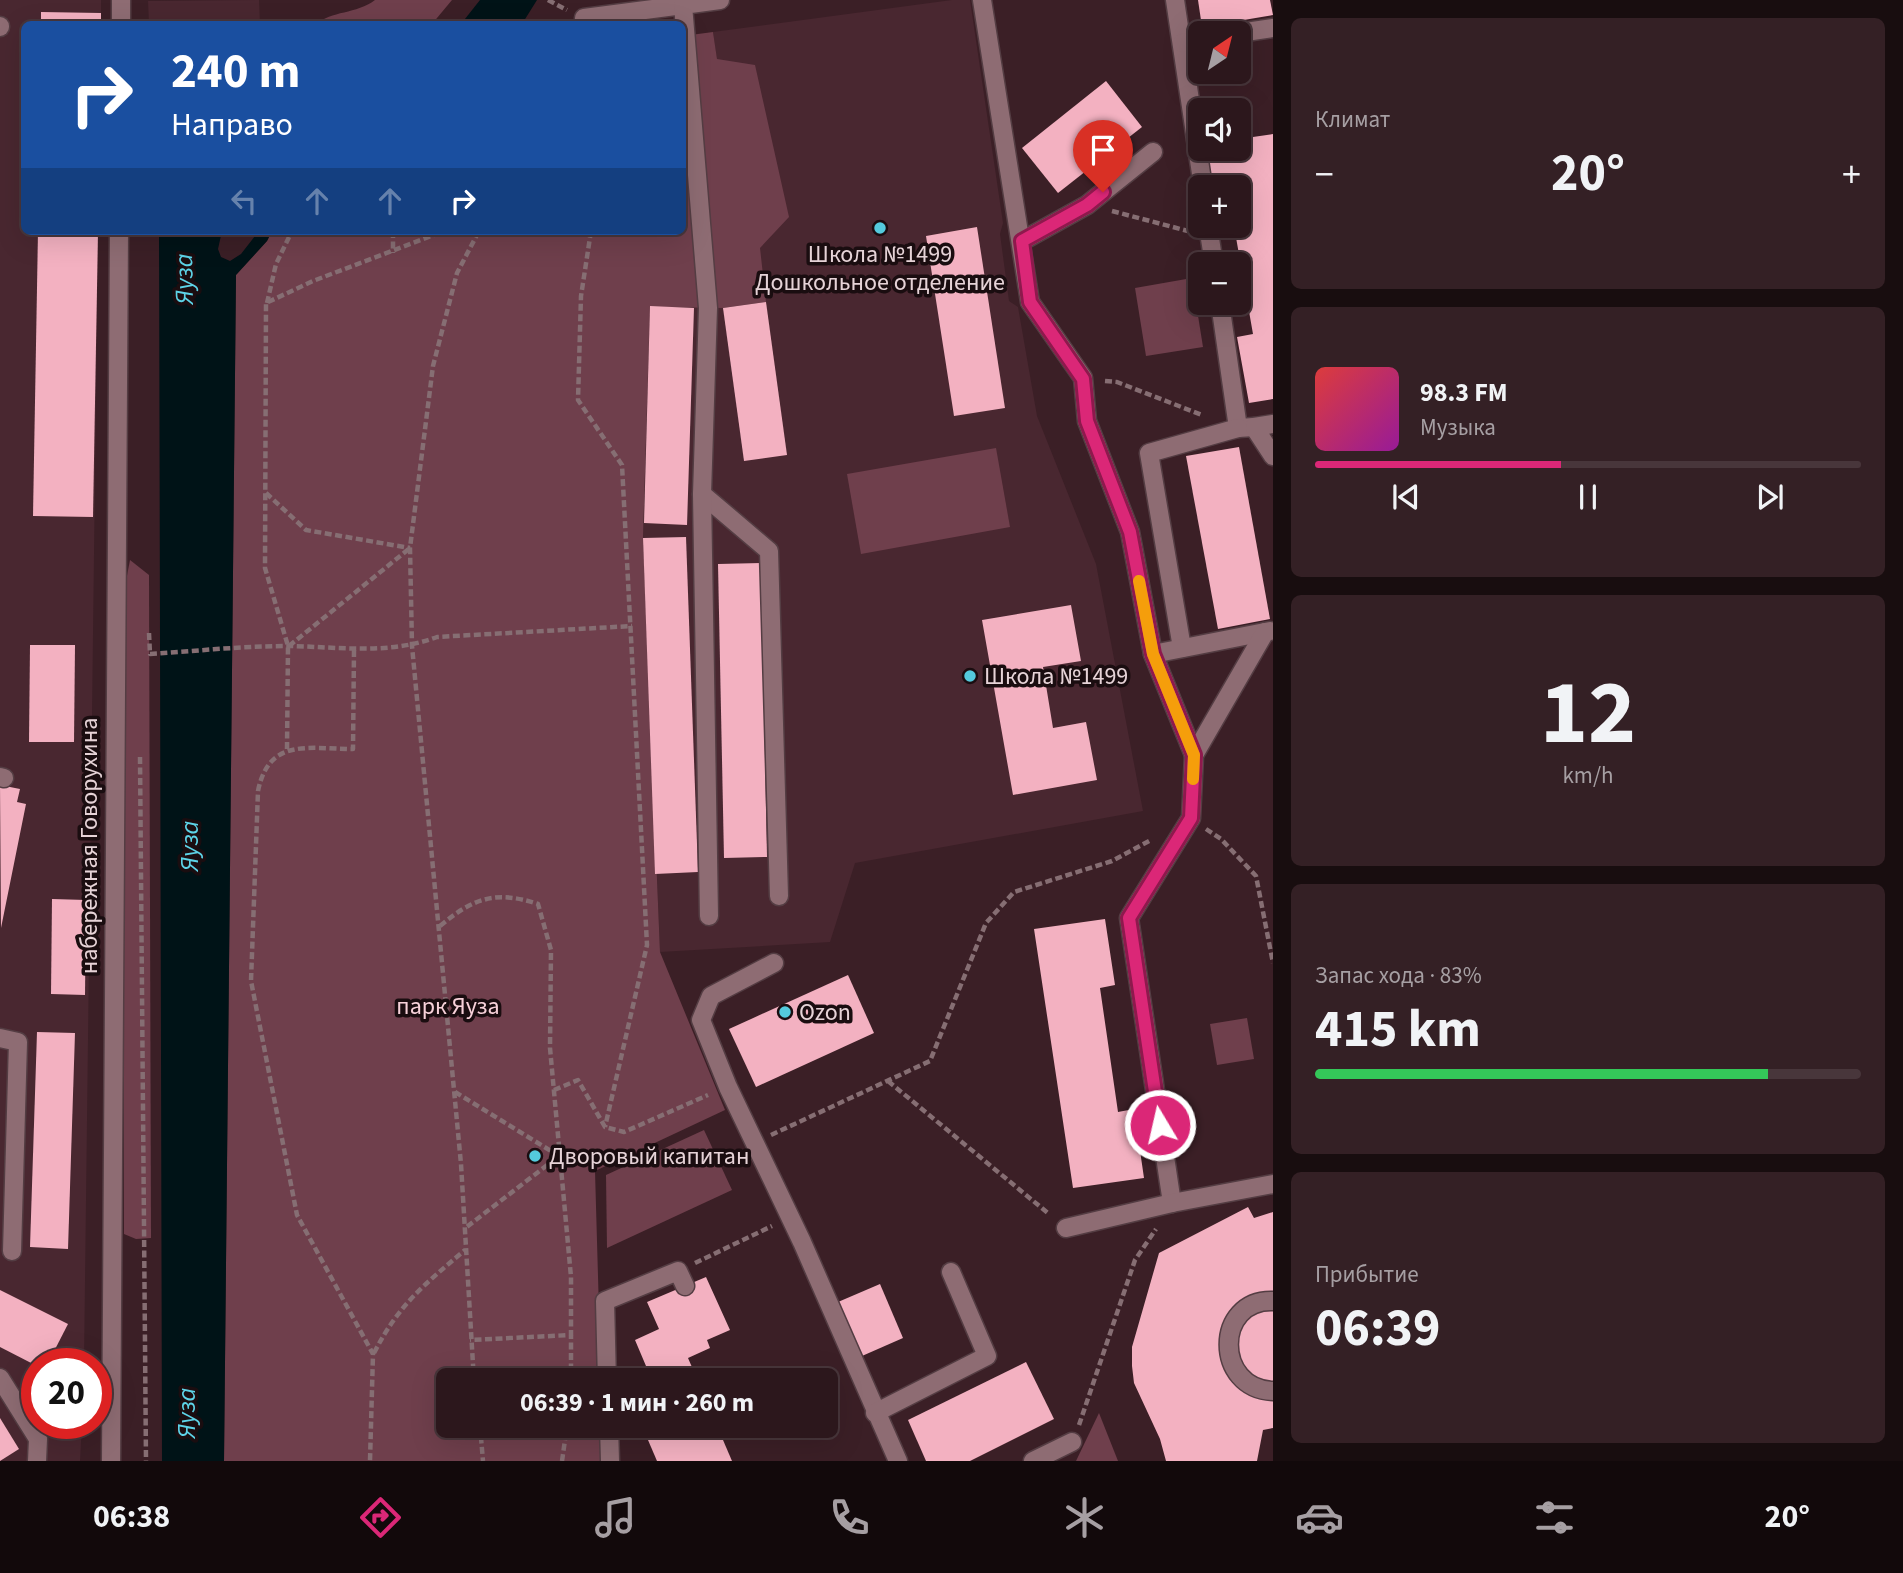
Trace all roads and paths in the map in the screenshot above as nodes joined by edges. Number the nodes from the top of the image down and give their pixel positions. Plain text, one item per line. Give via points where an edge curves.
1 (121, 0) edge
2 (720, 0) edge
3 (982, 0) edge
4 (1175, 0) edge
5 (683, 5) junction
6 (584, 18) dead end
7 (121, 21) edge
8 (684, 21) edge
9 (1273, 28) edge
10 (1251, 31) edge
11 (686, 41) edge
12 (1188, 42) edge
13 (1182, 43) junction
14 (1153, 152) dead end
15 (1201, 175) edge
16 (1133, 215) dead end
17 (1188, 227) edge
18 (119, 235) edge
19 (290, 235) edge
20 (393, 235) edge
21 (435, 235) edge
22 (477, 235) edge
23 (590, 235) edge
24 (1022, 241) junction
25 (393, 253) junction
26 (266, 303) junction
27 (1222, 315) edge
28 (1117, 382) dead end
29 (1273, 424) edge
30 (1246, 428) junction
31 (1273, 456) edge
32 (265, 492) junction
33 (702, 495) junction
34 (410, 548) junction
35 (632, 626) junction
36 (1269, 632) edge
37 (149, 633) dead end
38 (288, 646) junction
39 (412, 646) junction
40 (1182, 649) junction
41 (354, 650) junction
42 (1153, 654) junction
43 (288, 749) junction
44 (140, 752) dead end
45 (1194, 755) junction
46 (1191, 818) junction
47 (1157, 836) dead end
48 (779, 896) dead end
49 (709, 916) dead end
50 (439, 926) junction
51 (1273, 963) edge
52 (774, 964) dead end
53 (0, 1038) edge
54 (888, 1081) junction
55 (728, 1087) junction
56 (554, 1090) junction
57 (455, 1092) junction
58 (605, 1126) junction
59 (755, 1143) junction
60 (559, 1156) junction
61 (1273, 1184) edge
62 (1172, 1203) junction
63 (790, 1217) junction
64 (1066, 1228) joint
65 (464, 1229) junction
66 (465, 1250) junction
67 (12, 1251) dead end
68 (951, 1272) dead end
69 (682, 1279) joint
70 (1273, 1301) edge
71 (571, 1335) junction
72 (470, 1340) junction
73 (373, 1354) junction
74 (473, 1368) edge
75 (571, 1368) edge
76 (607, 1368) edge
77 (0, 1378) edge
78 (1273, 1391) edge
79 (875, 1413) junction
80 (481, 1438) edge
81 (565, 1438) edge
82 (609, 1438) edge
83 (1073, 1442) joint
84 (37, 1461) edge
85 (111, 1461) edge
86 (146, 1461) edge
87 (370, 1461) edge
88 (484, 1461) edge
89 (562, 1461) edge
90 (610, 1461) edge
91 (898, 1461) edge
92 (1033, 1461) edge

1 - 7 street
2 - 5 street
3 - 24 street
4 - 13 street
5 - 6 street
5 - 8 street
9 - 10 street
11 - 33 street via 708,308
12 - 13 street
13 - 15 street
14 - 24 street via 1087,205
16 - 17 path
18 - 85 street, набережная Говорухина
19 - 26 path via 276,264
20 - 25 path
21 - 25 path
22 - 34 path via 457,273 433,366
23 - 35 path via 581,296 578,400 622,465
24 - 42 street via 1030,302 1083,379 1087,421 1130,532
25 - 26 path
26 - 32 path
27 - 30 street
28 - 30 path
29 - 30 street
30 - 31 street
30 - 40 street via 1149,453
32 - 34 path via 306,530
32 - 38 path via 265,568
33 - 48 street via 769,551
33 - 49 street
34 - 38 path
34 - 39 path
35 - 39 path via 437,637
35 - 58 path via 647,946
36 - 40 street
36 - 45 street
37 - 38 path via 150,654
38 - 41 path
38 - 43 path
39 - 41 path
39 - 50 path
40 - 42 street
41 - 43 path via 353,748
42 - 45 street
43 - 73 path via 272,759 261,774 258,791 251,981 297,1215
44 - 86 path
45 - 46 street
46 - 51 path via 1221,839 1256,876
46 - 62 street via 1129,918
47 - 54 path via 1112,861 1014,891 986,923 930,1061
50 - 56 path via 460,909 487,897 514,896 538,904 551,950
50 - 57 path
52 - 55 street via 711,996 701,1020
53 - 67 street via 18,1042
54 - 59 path
54 - 64 path
55 - 58 path via 624,1132
55 - 59 street
56 - 58 path via 578,1080
56 - 60 path
57 - 60 path
57 - 65 path
59 - 63 street
60 - 65 path
60 - 71 path via 571,1277
61 - 62 street
62 - 64 street
62 - 83 path via 1135,1260
63 - 69 path
63 - 79 street
65 - 66 path
66 - 72 path
66 - 73 path via 412,1294
68 - 79 street via 987,1356
69 - 76 street via 605,1301
70 - 78 street via 1244,1311 1235,1321 1227,1345 1242,1380
71 - 72 path
71 - 75 path
72 - 74 path
73 - 87 path
77 - 84 street via 38,1439
79 - 91 street
80 - 88 path
81 - 89 path
82 - 90 street
83 - 92 street

